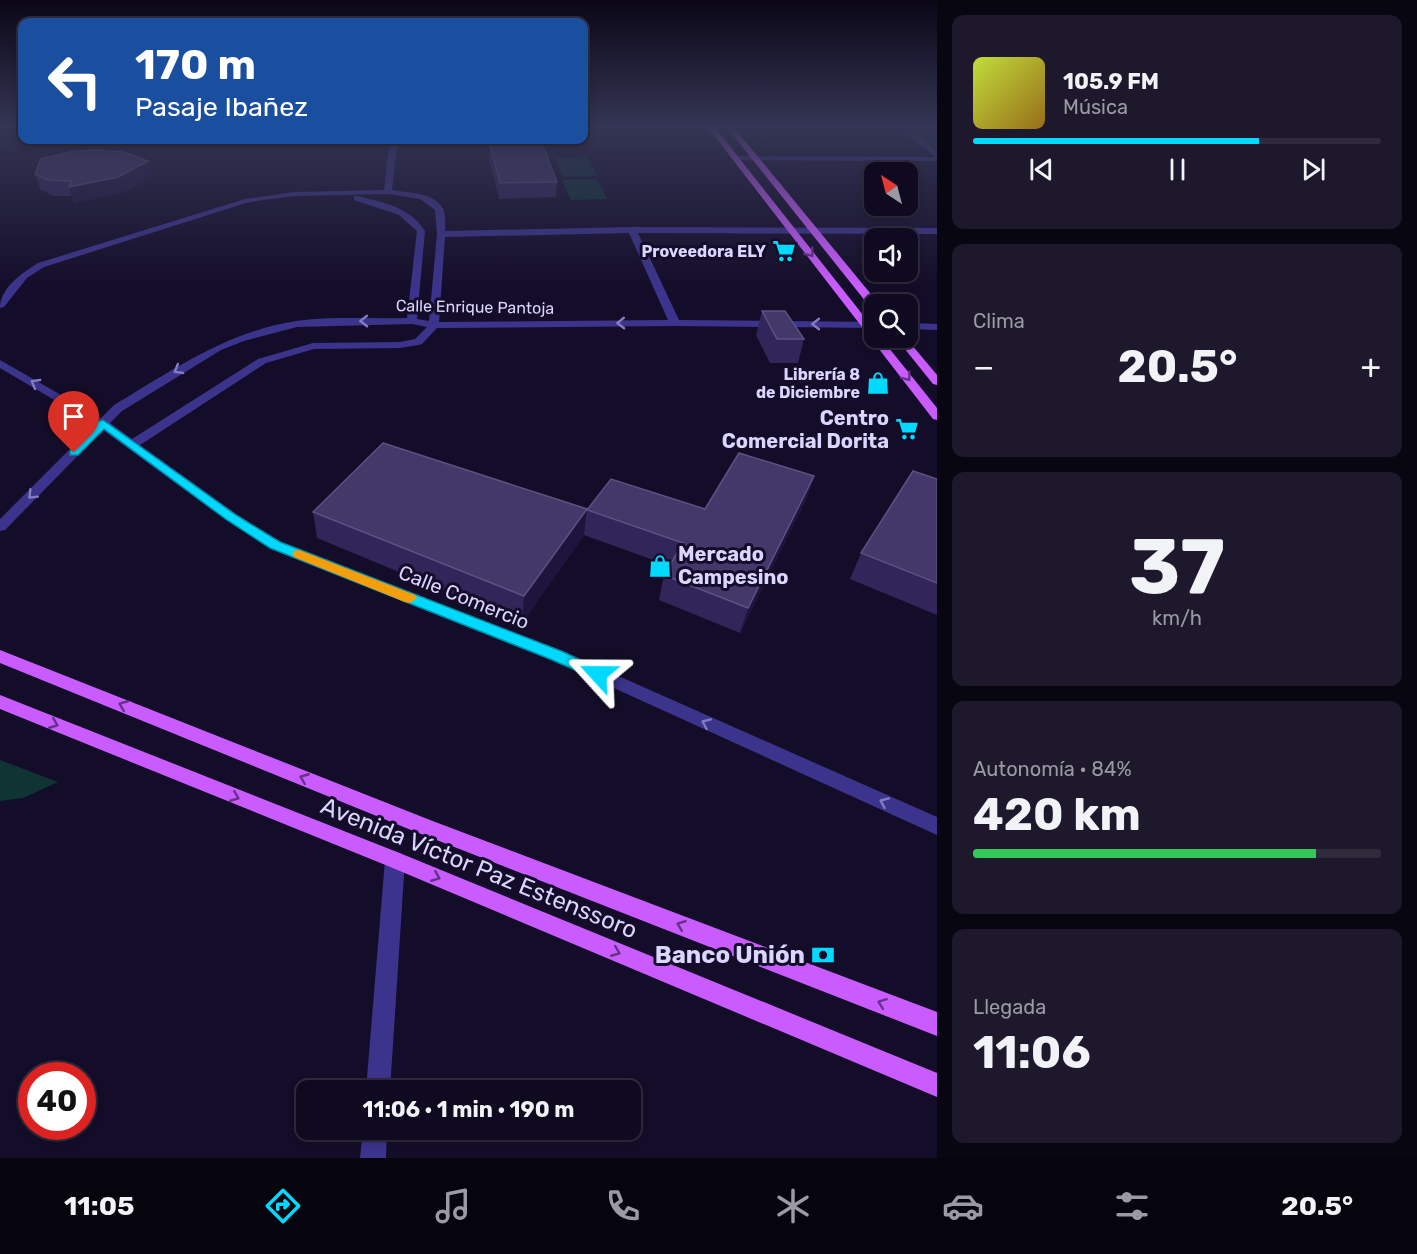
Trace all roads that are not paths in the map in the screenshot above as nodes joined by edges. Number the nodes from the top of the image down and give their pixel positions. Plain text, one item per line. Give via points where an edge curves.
1 (389, 179) edge
2 (752, 179) edge
3 (773, 179) edge
4 (388, 192) junction
5 (336, 194) junction
6 (791, 229) junction
7 (813, 229) junction
8 (632, 230) junction
9 (937, 231) edge
10 (441, 234) junction
11 (865, 294) edge
12 (0, 305) edge
13 (864, 318) edge
14 (412, 321) junction
15 (675, 323) junction
16 (434, 325) junction
17 (864, 325) edge
18 (918, 326) edge
19 (937, 327) edge
20 (884, 348) edge
21 (909, 348) edge
22 (0, 363) edge
23 (937, 382) edge
24 (937, 416) edge
25 (103, 424) junction
26 (132, 444) junction
27 (0, 527) edge
28 (0, 656) edge
29 (0, 702) edge
30 (937, 826) edge
31 (395, 860) junction
32 (937, 1024) edge
33 (379, 1080) edge
34 (937, 1084) edge
35 (374, 1140) edge
36 (373, 1158) edge

1 - 4 street
2 - 6 main road
3 - 7 main road
4 - 5 street
4 - 10 street via 431,201 439,209
5 - 12 street via 294,194 245,201 40,266 24,276
5 - 14 street via 377,203 417,222 421,231
6 - 7 street
6 - 8 street
6 -> 13 main road
7 - 9 street
7 - 11 main road
8 - 10 street
8 - 15 street
10 - 16 street
14 - 16 street, Calle Enrique Pantoja
14 -> 25 street, Calle Enrique Pantoja via 297,324 240,339 217,348 118,408
15 -> 16 street, Calle Enrique Pantoja
17 -> 15 street, Calle Enrique Pantoja
16 - 26 street via 418,342 313,346 262,361
18 - 19 street
20 -> 24 main road
21 - 23 main road
25 -> 22 street, Calle Comercio
25 - 26 street, Calle Comercio
25 -> 27 street, Calle Enrique Pantoja
30 -> 26 street, Calle Comercio via 556,655 275,545
32 -> 28 main road, Avenida Víctor Paz Estenssoro via 423,826
29 -> 31 main road, Avenida Víctor Paz Estenssoro
31 - 33 street
31 -> 34 main road, Avenida Víctor Paz Estenssoro
35 - 36 street

